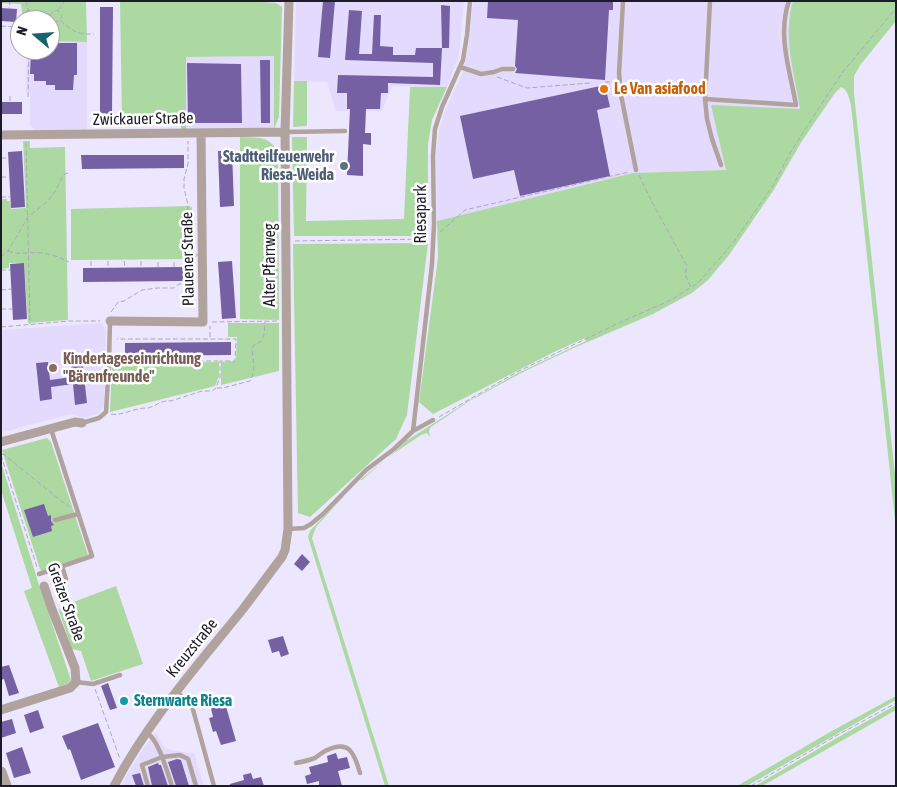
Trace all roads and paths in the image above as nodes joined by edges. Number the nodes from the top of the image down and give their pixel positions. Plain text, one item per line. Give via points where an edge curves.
1 (26, 1) edge
2 (289, 1) edge
3 (470, 1) edge
4 (623, 1) edge
5 (710, 1) edge
6 (788, 1) edge
7 (1, 2) edge
8 (8, 2) edge
9 (896, 8) edge
10 (9, 9) dead end
11 (28, 9) edge
12 (60, 14) edge
13 (60, 20) joint
14 (94, 34) dead end
15 (29, 60) edge
16 (460, 67) junction
17 (514, 69) dead end
18 (494, 72) junction
19 (605, 82) dead end
20 (620, 82) junction
21 (590, 83) dead end
22 (10, 96) dead end
23 (28, 97) dead end
24 (705, 99) junction
25 (10, 102) dead end
26 (345, 131) dead end
27 (285, 132) junction
28 (201, 133) junction
29 (188, 134) junction
30 (1, 135) edge
31 (26, 135) junction
32 (1, 158) edge
33 (9, 158) dead end
34 (721, 165) dead end
35 (636, 170) junction
36 (68, 173) dead end
37 (1, 178) edge
38 (10, 178) dead end
39 (1, 197) edge
40 (11, 197) dead end
41 (28, 217) junction
42 (433, 239) junction
43 (285, 241) junction
44 (8, 251) junction
45 (29, 254) junction
46 (1, 257) edge
47 (108, 261) dead end
48 (124, 261) dead end
49 (141, 261) dead end
50 (158, 261) dead end
51 (174, 261) dead end
52 (69, 262) dead end
53 (91, 262) dead end
54 (125, 267) dead end
55 (141, 267) dead end
56 (158, 267) dead end
57 (174, 267) dead end
58 (91, 268) dead end
59 (108, 268) dead end
60 (1, 270) edge
61 (10, 270) dead end
62 (691, 288) junction
63 (1, 290) edge
64 (11, 290) dead end
65 (12, 308) dead end
66 (1, 309) edge
67 (110, 321) junction
68 (285, 321) junction
69 (265, 322) junction
70 (30, 324) junction
71 (1, 327) edge
72 (210, 338) junction
73 (110, 339) junction
74 (110, 361) junction
75 (220, 361) junction
76 (216, 388) junction
77 (106, 412) junction
78 (433, 420) joint
79 (82, 423) joint
80 (51, 428) junction
81 (413, 431) junction
82 (1, 442) edge
83 (1, 455) edge
84 (78, 514) junction
85 (55, 520) dead end
86 (288, 529) junction
87 (62, 566) junction
88 (39, 574) joint
89 (66, 579) dead end
90 (44, 586) dead end
91 (120, 675) dead end
92 (76, 682) junction
93 (93, 684) junction
94 (176, 691) junction
95 (896, 703) edge
96 (1, 710) edge
97 (146, 732) junction
98 (162, 757) junction
99 (296, 764) dead end
100 (123, 768) junction
101 (1, 772) edge
102 (360, 773) dead end
103 (6, 786) edge
104 (114, 786) edge
105 (148, 786) edge
106 (172, 786) edge
107 (196, 786) edge
108 (214, 786) edge
109 (751, 786) edge

1 - 11 path
2 - 27 street, Alter Pfarrweg
3 - 16 lane, Riesapark via 465,52
4 - 20 lane
5 - 24 lane
6 - 24 lane via 784,44 796,105
7 - 8 path
8 - 10 path
9 - 62 path via 830,90 798,138 774,184 732,243
12 - 13 path
13 - 14 path via 83,35
15 - 23 path
16 - 18 lane via 481,74
16 - 42 lane, Riesapark via 435,129
17 - 18 lane
18 - 21 path via 497,77 527,88
19 - 20 path
20 - 35 lane
22 - 25 path
24 - 34 lane via 712,139
26 - 27 lane
27 - 28 street, Zwickauer Straße
27 - 43 street, Alter Pfarrweg
28 - 29 street, Zwickauer Straße
28 - 67 street, Plauener Straße via 203,322
29 - 31 street, Zwickauer Straße
29 - 67 path via 184,188 188,205 186,241 190,260 186,280 174,288 142,290 118,302
30 - 31 street, Zwickauer Straße
31 - 41 path
32 - 33 path
35 - 42 path via 466,210
35 - 62 path via 687,266 685,274
36 - 41 path via 63,175 48,201
37 - 38 path
39 - 40 path
41 - 44 path
41 - 45 path
42 - 43 path
42 - 81 lane, Riesapark
43 - 68 street, Alter Pfarrweg
44 - 45 path
44 - 46 path
45 - 52 path via 54,255
45 - 70 path
47 - 59 path
48 - 54 path
49 - 55 path
50 - 56 path
51 - 57 path
53 - 58 path
60 - 61 path
62 - 78 path via 517,372
63 - 64 path
65 - 66 path
67 - 70 path
67 - 73 lane
68 - 69 path
68 - 86 street, Alter Pfarrweg
69 - 72 path via 210,322
69 - 76 path via 261,341 252,349 254,367 250,381
70 - 71 path
72 - 73 path
72 - 75 path via 236,338 235,361
73 - 74 lane
74 - 75 path
74 - 77 lane
75 - 76 path
76 - 77 path via 117,415
77 - 79 lane via 100,418
78 - 81 lane
79 - 80 street
80 - 82 street
80 - 84 lane
81 - 86 lane via 366,470 310,524 304,528
83 - 84 path
83 - 88 path, Greizer Straße
84 - 85 lane
84 - 87 lane via 92,556
86 - 94 street, Kreuzstraße via 282,557
87 - 88 lane
87 - 89 lane
90 - 92 street, Greizer Straße via 75,668
91 - 93 lane
92 - 93 lane
92 - 96 street via 70,688
93 - 100 path
94 - 97 street, Kreuzstraße
94 - 108 lane via 192,706
95 - 109 path
97 - 98 lane
97 - 100 street, Kreuzstraße
98 - 105 lane via 142,765
98 - 106 lane
98 - 107 lane via 180,755 188,759
99 - 102 lane via 341,746 355,756
100 - 104 street, Kreuzstraße
101 - 103 street

